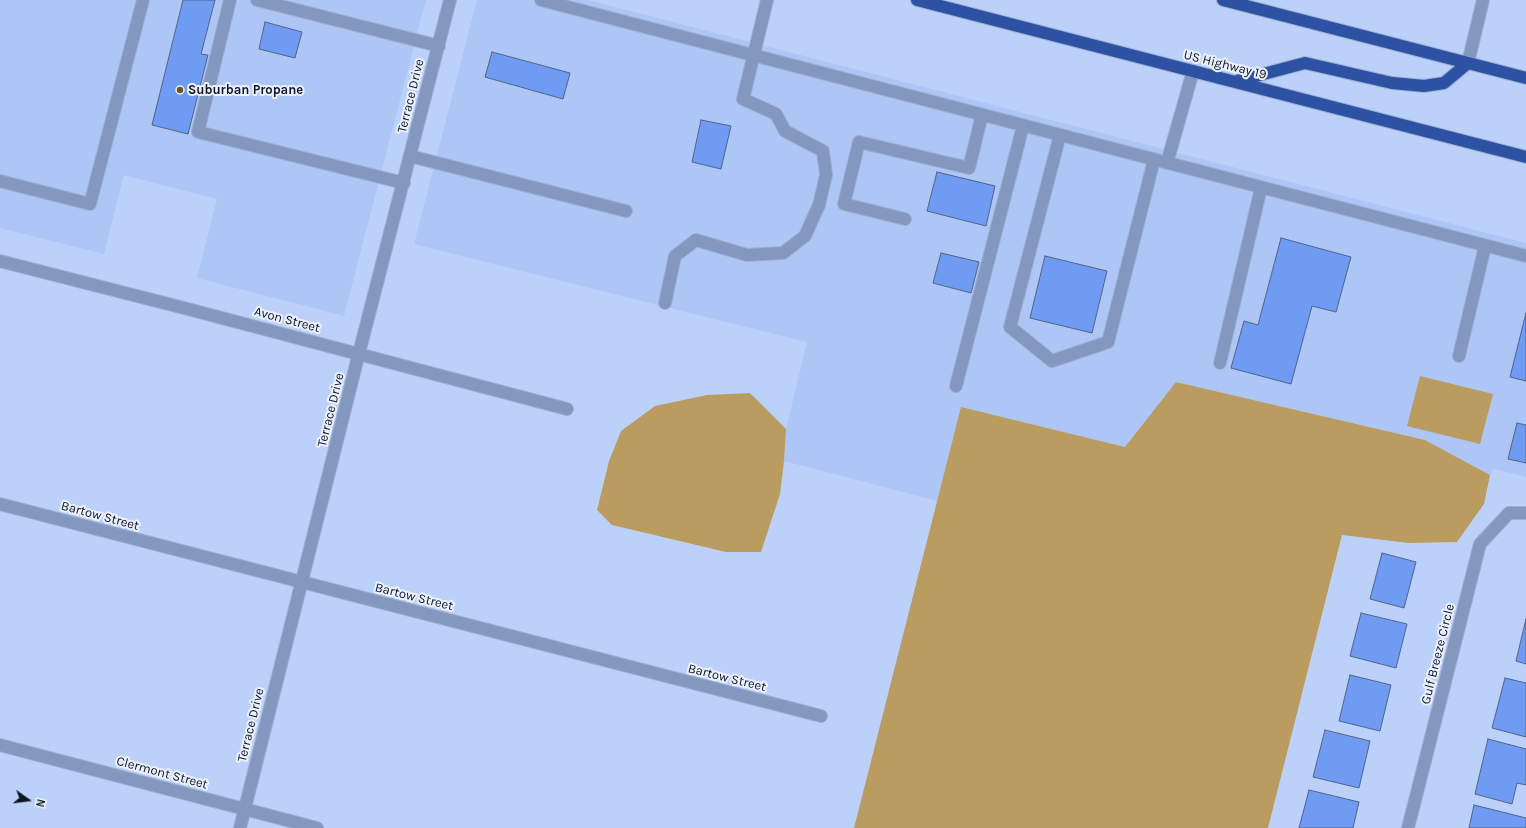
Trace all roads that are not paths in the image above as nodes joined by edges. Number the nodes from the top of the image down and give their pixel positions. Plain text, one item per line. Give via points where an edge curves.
1 (143, 0) edge
2 (230, 0) edge
3 (257, 0) edge
4 (450, 0) edge
5 (541, 0) edge
6 (767, 0) edge
7 (917, 0) edge
8 (1223, 0) edge
9 (1483, 0) edge
10 (439, 46) junction
11 (754, 55) junction
12 (1468, 63) junction
13 (1193, 71) junction
14 (1526, 78) edge
15 (1236, 82) junction
16 (982, 115) junction
17 (1023, 126) junction
18 (1060, 135) junction
19 (410, 156) junction
20 (1526, 157) edge
21 (1154, 160) junction
22 (1167, 163) junction
23 (0, 181) edge
24 (404, 183) junction
25 (1261, 188) junction
26 (626, 210) dead end
27 (906, 219) dead end
28 (1486, 246) junction
29 (1526, 256) edge
30 (0, 261) edge
31 (664, 303) dead end
32 (359, 354) junction
33 (1458, 356) dead end
34 (1220, 363) dead end
35 (956, 386) dead end
36 (567, 409) dead end
37 (0, 504) edge
38 (1526, 512) edge
39 (302, 583) junction
40 (821, 716) dead end
41 (0, 745) edge
42 (244, 809) junction
43 (240, 828) edge
44 (318, 828) edge
45 (1408, 828) edge

1 - 23 street via 90,204
2 - 24 street via 198,132
3 - 10 street
4 - 10 street, Terrace Drive
5 - 11 street
6 - 11 street
7 - 13 highway, US Highway 19
8 - 12 highway
9 - 12 street
10 - 19 street, Terrace Drive
11 - 16 street
11 - 31 street via 743,99 776,114 785,131 823,151 826,175 819,205 805,236 783,253 746,255 696,240 675,256
12 - 14 highway
12 - 15 highway via 1444,83 1424,86 1392,83 1305,62
13 - 15 highway, US Highway 19
13 - 22 street
15 - 20 highway, US Highway 19
16 - 17 street
16 - 27 street via 968,168 859,142 844,204
17 - 18 street
17 - 35 street
18 - 21 street
18 - 21 street via 1010,327 1052,361 1108,342
19 - 24 street, Terrace Drive
19 - 26 street
21 - 22 street
22 - 25 street
24 - 32 street, Terrace Drive
25 - 28 street
25 - 34 street
28 - 29 street
28 - 33 street
30 - 32 street, Avon Street
32 - 36 street, Avon Street
32 - 39 street, Terrace Drive
37 - 39 street, Bartow Street
38 - 45 street, Gulf Breeze Circle via 1509,513 1480,544
39 - 40 street, Bartow Street
39 - 42 street, Terrace Drive
41 - 42 street, Clermont Street
42 - 43 street, Terrace Drive
42 - 44 street, Clermont Street

